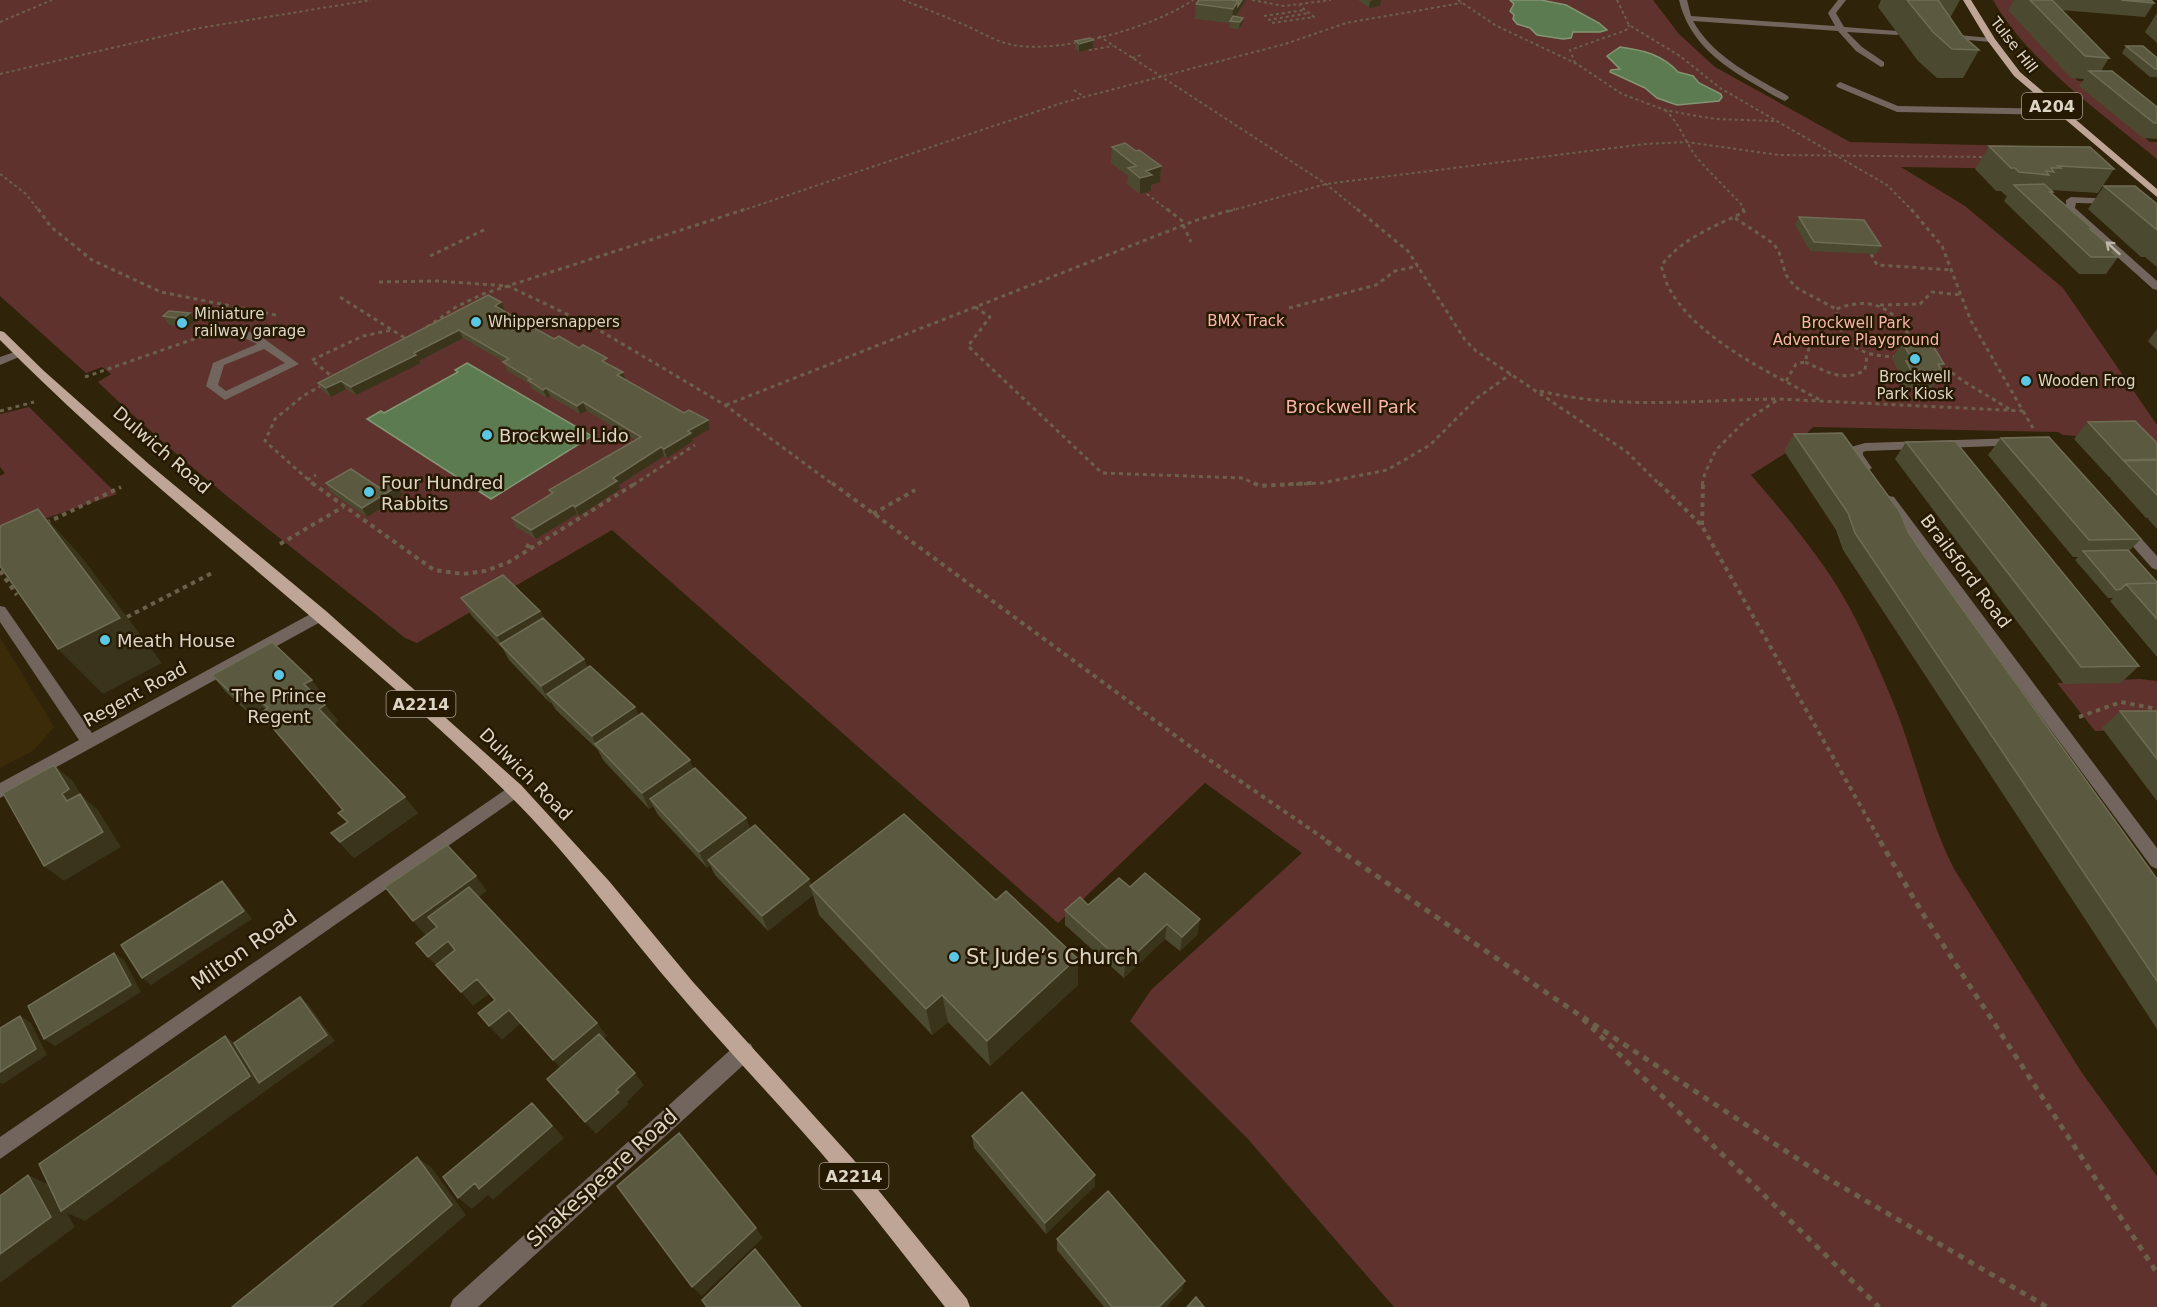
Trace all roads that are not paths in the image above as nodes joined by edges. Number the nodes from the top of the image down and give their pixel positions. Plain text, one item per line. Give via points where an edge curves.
1 (1683, 0) edge
2 (1842, 0) edge
3 (1967, 0) edge
4 (1688, 18) junction
5 (1841, 29) junction
6 (1897, 33) dead end
7 (1939, 36) edge
8 (1991, 40) junction
9 (1881, 64) dead end
10 (1840, 85) dead end
11 (1785, 98) dead end
12 (2059, 112) junction
13 (2157, 194) edge
14 (2124, 201) edge
15 (2145, 201) edge
16 (2157, 202) edge
17 (2157, 287) edge
18 (233, 329) road end
19 (0, 334) edge
20 (264, 345) junction
21 (20, 353) junction
22 (0, 361) edge
23 (2028, 442) edge
24 (2118, 522) edge
25 (2157, 565) edge
26 (0, 611) edge
27 (321, 615) junction
28 (89, 742) junction
29 (515, 790) junction
30 (0, 791) edge
31 (2157, 861) edge
32 (744, 1051) junction
33 (0, 1149) edge
34 (461, 1307) edge
35 (959, 1307) edge

1 - 4 street
2 - 5 street via 1832,13
3 - 8 main road, Tulse Hill / A204
4 - 5 street
4 - 11 street via 1706,45
5 - 6 street
5 - 9 street via 1844,37
7 - 8 street
8 - 12 main road, Tulse Hill / A204 via 2017,74
10 - 12 street via 1896,109
12 - 13 main road, Tulse Hill / A204
17 -> 14 street via 2070,208 2070,200
15 - 16 street
18 - 20 street
19 - 21 main road, Dulwich Road / A2214
20 - 20 street via 219,363 212,386 225,396 292,364
21 - 22 street
21 - 27 main road, Dulwich Road / A2214 via 152,474
23 - 31 street, Brailsford Road via 1856,450
24 - 25 street
26 - 28 street
27 - 28 street, Regent Road
27 - 29 main road, Dulwich Road / A2214
28 - 30 street, Regent Road
29 - 32 main road, Dulwich Road / A2214
29 - 33 street, Milton Road
32 - 34 street, Shakespeare Road
32 - 35 main road, Dulwich Road / A2214 via 875,1200

